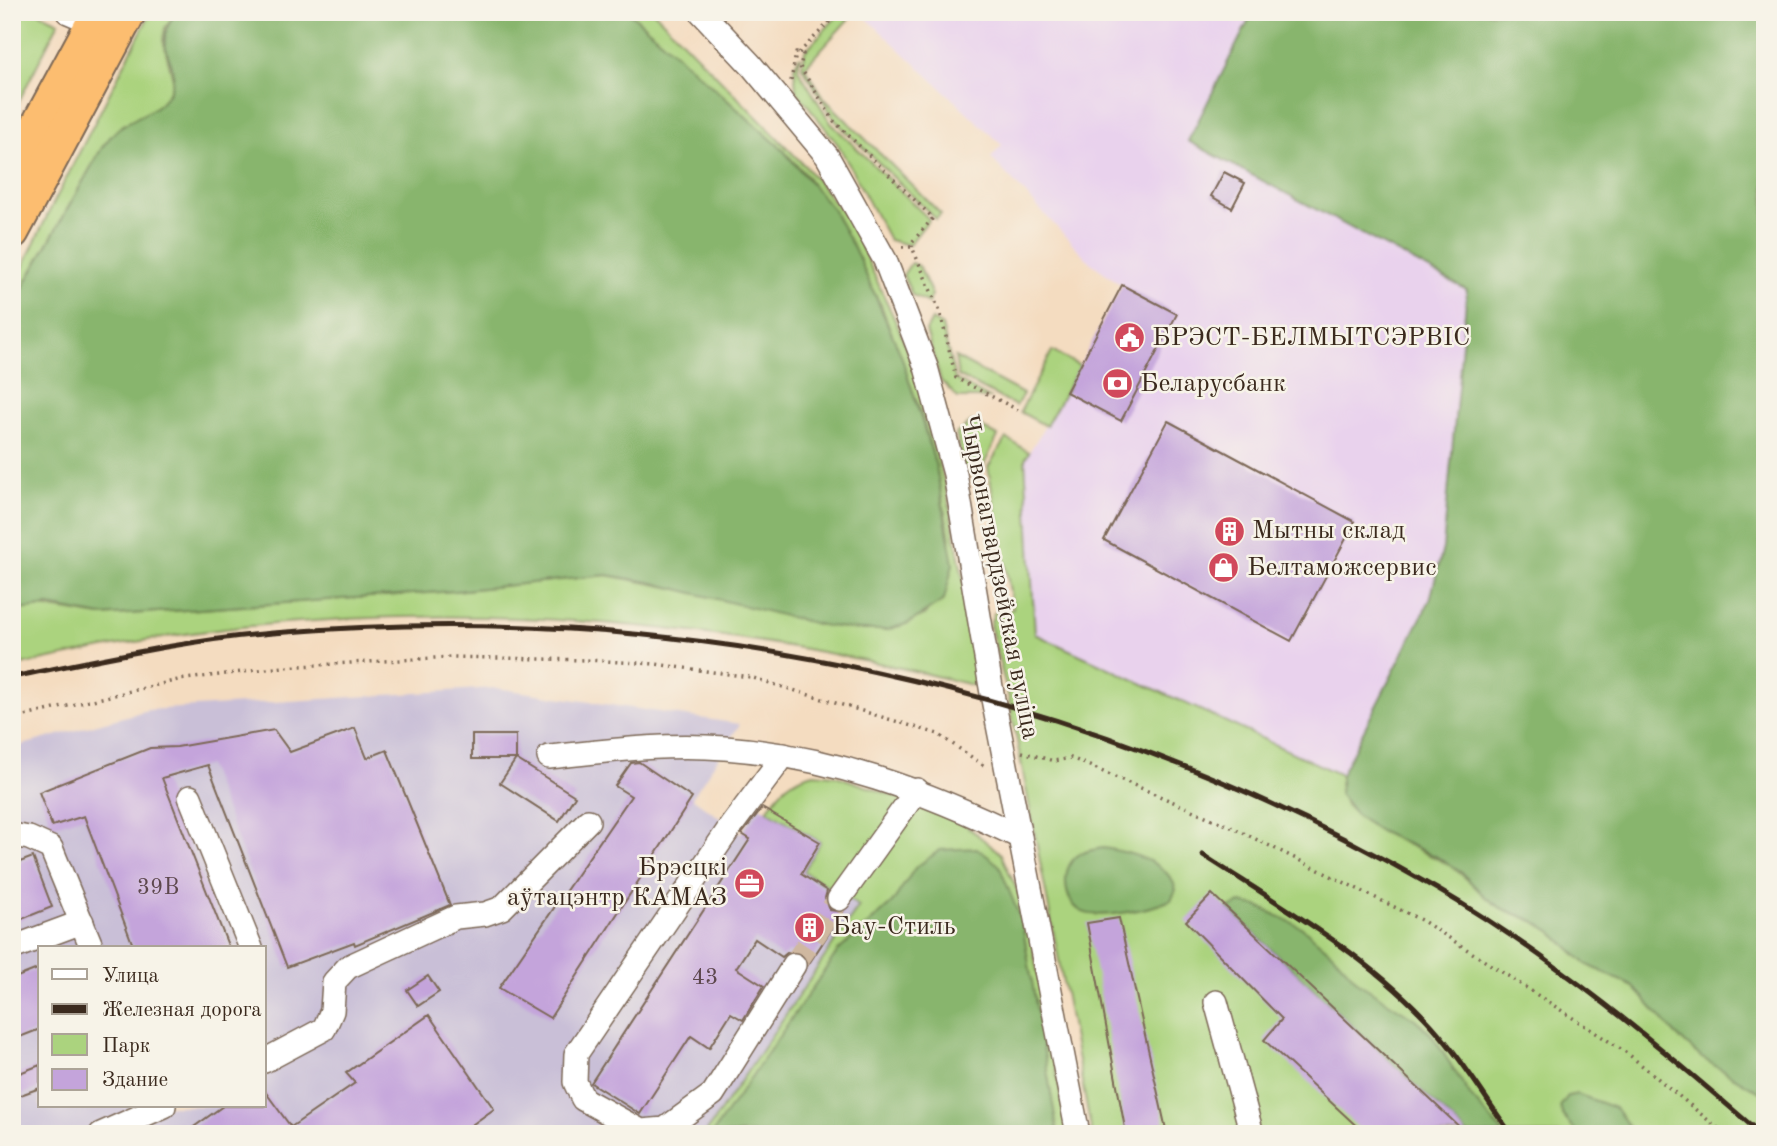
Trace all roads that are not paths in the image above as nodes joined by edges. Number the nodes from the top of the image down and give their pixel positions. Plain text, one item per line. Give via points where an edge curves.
1 (701, 12) edge
2 (102, 19) edge
3 (32, 140) edge
4 (12, 173) edge
5 (12, 232) edge
6 (784, 755) junction
7 (549, 757) dead end
8 (916, 790) junction
9 (190, 797) dead end
10 (588, 821) dead end
11 (12, 835) edge
12 (1020, 837) junction
13 (839, 899) tunnel mouth
14 (82, 922) junction
15 (91, 946) edge
16 (250, 946) edge
17 (12, 948) edge
18 (794, 965) tunnel mouth
19 (1216, 1002) dead end
20 (266, 1060) edge
21 (160, 1108) edge
22 (101, 1134) edge
23 (1078, 1134) edge
24 (1252, 1134) edge

1 - 12 street, Чырвонагвардзейская вуліца via 827,156 885,260 926,367 955,474
2 - 3 highway
3 - 4 highway
3 - 5 highway
6 - 7 street via 724,748 639,748
6 - 8 street via 878,776
6 - 18 street via 576,1054 575,1082 583,1099 642,1131 665,1129 713,1094
8 - 12 street
8 - 13 street
9 - 16 street
10 - 20 street via 502,908 456,917 348,967 334,982 332,1011 324,1030
11 - 14 street via 51,848
12 - 23 street, Чырвонагвардзейская вуліца
14 - 15 street
14 - 17 street
19 - 24 street
21 - 22 street

